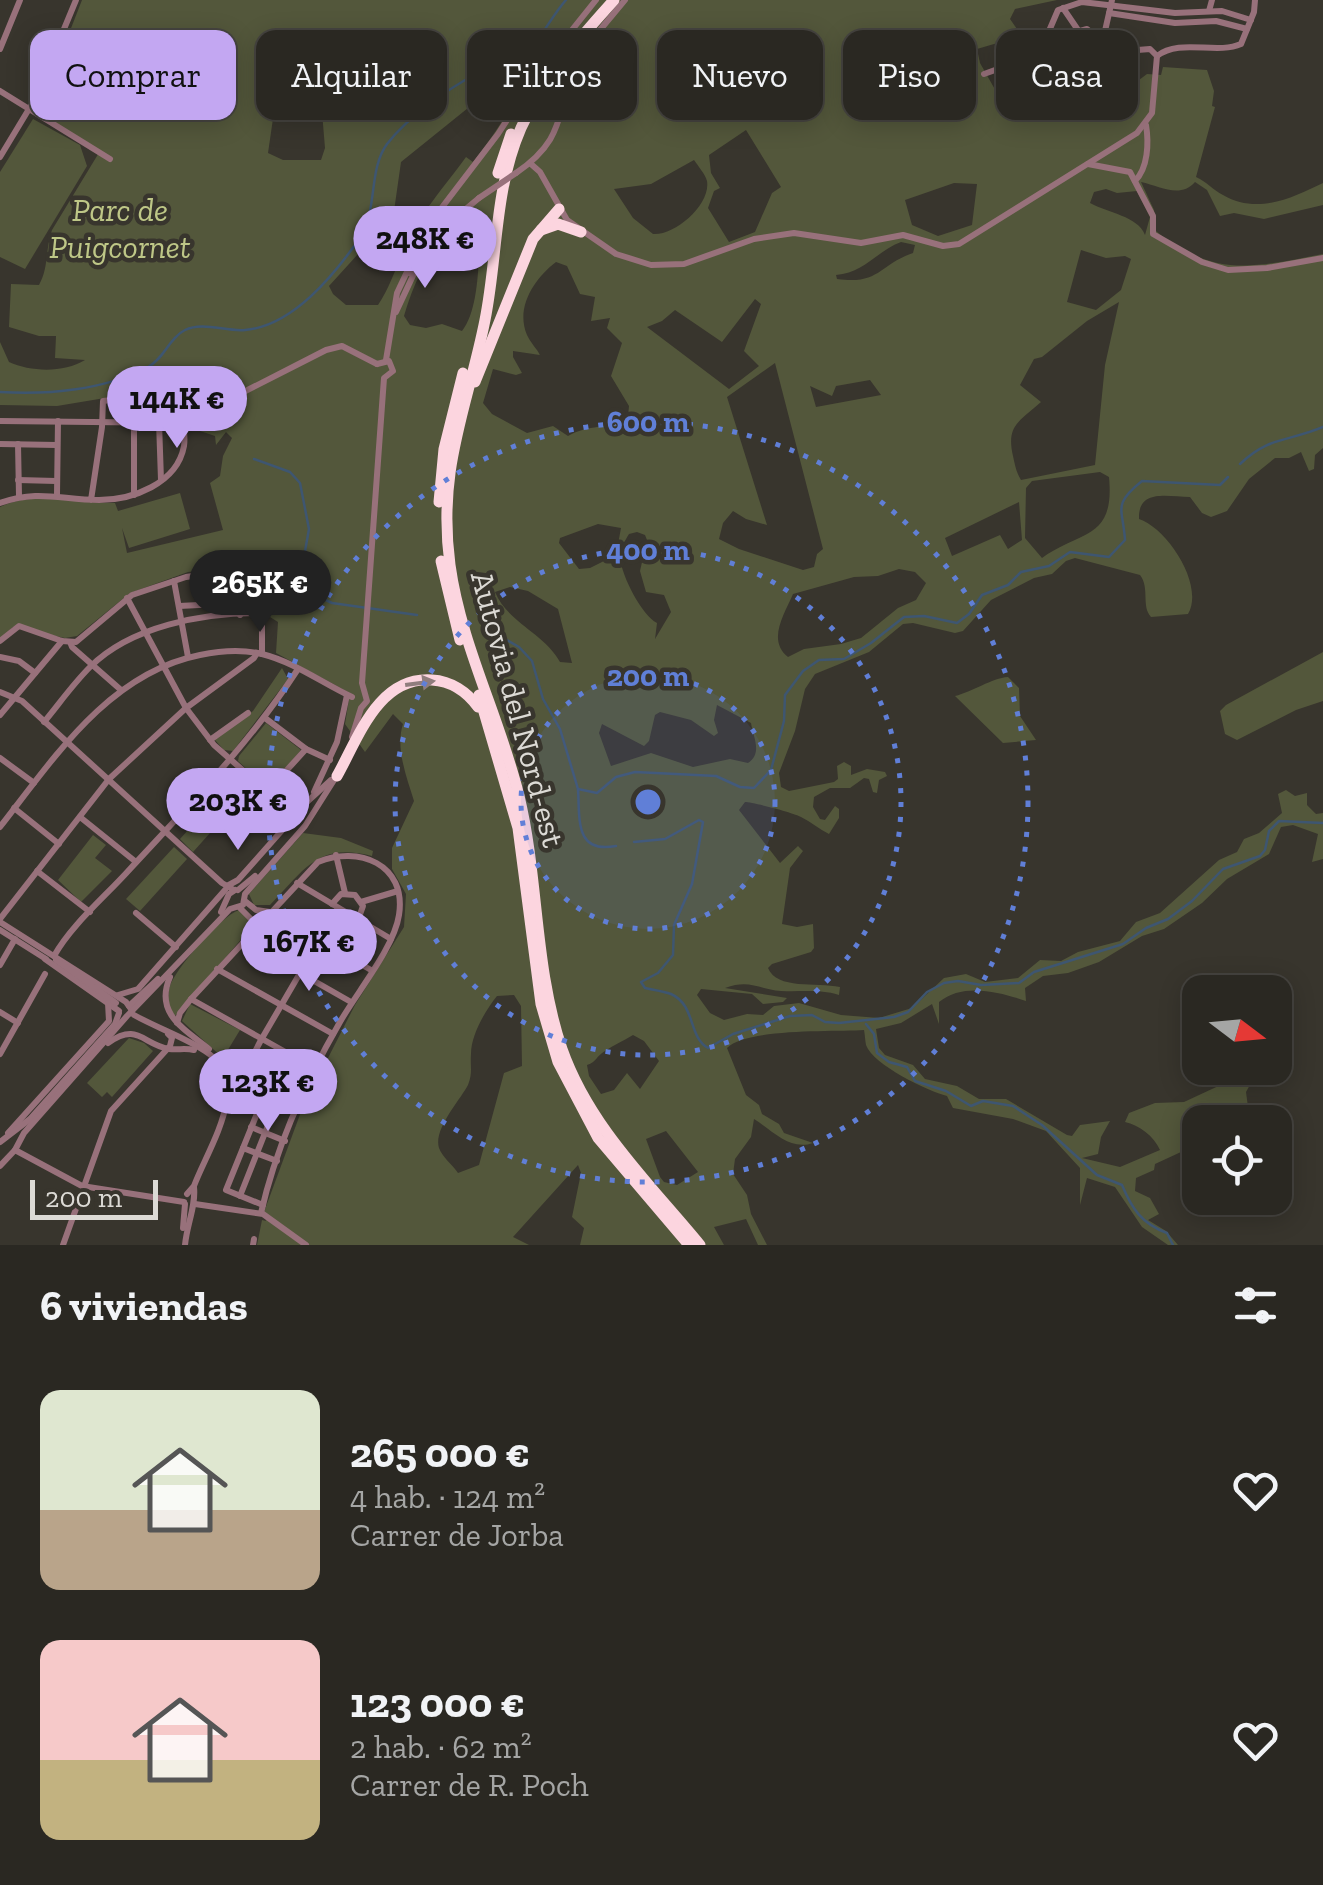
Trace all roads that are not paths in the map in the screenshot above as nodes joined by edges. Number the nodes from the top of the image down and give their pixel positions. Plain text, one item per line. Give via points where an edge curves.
1 (20, 0) edge
2 (76, 0) edge
3 (596, 0) edge
4 (604, 0) edge
5 (614, 0) edge
6 (625, 0) edge
7 (1148, 0) edge
8 (1178, 0) edge
9 (1212, 0) edge
10 (1254, 0) edge
11 (1110, 6) edge
12 (1063, 8) junction
13 (1147, 10) junction
14 (1210, 11) junction
15 (1175, 13) junction
16 (1250, 20) junction
17 (1247, 29) junction
18 (63, 30) edge
19 (1049, 30) edge
20 (1073, 30) edge
21 (0, 49) edge
22 (1138, 49) edge
23 (1158, 56) junction
24 (996, 70) edge
25 (984, 74) dead end
26 (0, 91) edge
27 (30, 109) joint
28 (48, 120) edge
29 (1146, 124) junction
30 (547, 148) junction
31 (0, 157) edge
32 (110, 159) dead end
33 (531, 164) junction
34 (1086, 164) junction
35 (516, 174) junction
36 (1135, 181) junction
37 (545, 183) junction
38 (559, 209) junction
39 (581, 232) junction
40 (535, 236) junction
41 (436, 237) junction
42 (1323, 258) edge
43 (393, 308) junction
44 (389, 332) junction
45 (386, 360) junction
46 (377, 364) junction
47 (384, 378) junction
48 (134, 396) junction
49 (160, 405) junction
50 (460, 412) junction
51 (134, 420) junction
52 (159, 420) junction
53 (0, 421) edge
54 (58, 421) junction
55 (102, 422) junction
56 (182, 422) junction
57 (0, 444) edge
58 (18, 444) junction
59 (57, 445) junction
60 (18, 480) junction
61 (56, 480) junction
62 (161, 481) junction
63 (57, 494) junction
64 (134, 495) junction
65 (19, 496) junction
66 (91, 500) junction
67 (0, 503) edge
68 (248, 568) dead end
69 (174, 581) junction
70 (127, 598) junction
71 (178, 606) junction
72 (240, 615) junction
73 (181, 620) junction
74 (145, 632) junction
75 (0, 640) edge
76 (66, 642) junction
77 (259, 653) junction
78 (0, 658) edge
79 (188, 658) junction
80 (92, 664) junction
81 (161, 667) junction
82 (298, 669) junction
83 (35, 673) junction
84 (121, 690) junction
85 (0, 692) edge
86 (355, 694) junction
87 (16, 697) junction
88 (358, 707) junction
89 (186, 708) junction
90 (248, 712) dead end
91 (0, 715) edge
92 (265, 718) junction
93 (44, 722) junction
94 (351, 728) junction
95 (338, 736) junction
96 (210, 740) junction
97 (67, 742) junction
98 (494, 742) junction
99 (306, 749) junction
100 (3, 758) edge
101 (230, 760) junction
102 (330, 760) junction
103 (334, 778) junction
104 (108, 779) junction
105 (34, 783) junction
106 (268, 792) junction
107 (310, 799) junction
108 (14, 808) junction
109 (295, 816) junction
110 (80, 817) junction
111 (0, 827) edge
112 (165, 831) junction
113 (58, 844) junction
114 (268, 847) junction
115 (336, 855) junction
116 (136, 862) junction
117 (267, 864) junction
118 (37, 871) junction
119 (297, 884) junction
120 (398, 891) junction
121 (344, 893) junction
122 (233, 895) junction
123 (361, 902) junction
124 (335, 906) junction
125 (90, 912) junction
126 (270, 912) junction
127 (136, 913) dead end
128 (220, 913) junction
129 (202, 918) junction
130 (358, 920) junction
131 (0, 921) edge
132 (254, 929) junction
133 (0, 930) edge
134 (390, 938) junction
135 (15, 939) junction
136 (319, 940) junction
137 (244, 941) junction
138 (173, 949) junction
139 (46, 955) junction
140 (178, 963) junction
141 (0, 965) edge
142 (218, 970) junction
143 (371, 970) junction
144 (62, 973) junction
145 (300, 973) junction
146 (45, 974) junction
147 (154, 984) junction
148 (191, 998) junction
149 (351, 1002) junction
150 (281, 1006) junction
151 (123, 1008) junction
152 (0, 1012) edge
153 (18, 1023) junction
154 (177, 1024) junction
155 (168, 1034) junction
156 (333, 1034) junction
157 (105, 1036) junction
158 (261, 1040) junction
159 (89, 1044) junction
160 (168, 1049) junction
161 (99, 1050) junction
162 (206, 1051) junction
163 (0, 1054) edge
164 (216, 1060) junction
165 (247, 1066) junction
166 (314, 1068) junction
167 (284, 1086) junction
168 (303, 1095) junction
169 (226, 1106) junction
170 (251, 1128) junction
171 (265, 1133) junction
172 (6, 1137) edge
173 (285, 1140) junction
174 (243, 1148) junction
175 (15, 1150) junction
176 (257, 1153) junction
177 (277, 1161) junction
178 (0, 1166) edge
179 (82, 1186) junction
180 (240, 1196) junction
181 (191, 1200) junction
182 (262, 1211) junction
183 (62, 1245) edge
184 (183, 1245) edge
185 (306, 1245) edge
186 (690, 1245) edge
187 (700, 1245) edge

1 - 21 street
2 - 18 street
3 - 43 street via 430,223
4 - 98 highway, Autovia del Nord-est via 542,76 504,152 477,321 444,449 438,509 444,578
5 - 50 highway, Autovia del Nord-est via 556,69 516,142 500,199 485,322
6 - 30 street via 576,66
7 - 13 street
8 - 15 street
9 - 14 street
10 - 16 street
11 - 12 street via 1082,2
11 - 13 street
11 - 17 street via 1176,24 1216,21
12 - 19 street
12 - 20 street
13 - 15 street
14 - 15 street
14 - 16 street
16 - 17 street
17 - 23 street via 1241,44 1231,48 1167,48
22 - 23 street
23 - 29 street
24 - 25 street
26 - 27 street
27 - 31 street
28 - 32 street
29 - 34 street
29 - 36 street via 1146,155
30 - 33 street
30 - 37 street
33 - 35 street
33 - 37 street
34 - 36 street via 1130,172
34 - 39 street via 969,241 950,246 903,235 861,243 794,233 668,266 634,262
35 - 37 street via 531,172
35 - 41 street, bridge
36 - 42 street via 1153,216 1153,234 1202,262 1246,270
37 - 38 street
38 - 39 street
38 - 40 highway
39 - 40 highway via 553,225
40 - 50 highway
41 - 43 street
41 - 44 street via 410,278
43 - 44 street
44 - 45 street
45 - 46 street
45 - 47 street via 393,371
46 - 47 street
46 - 56 street via 342,346 326,350
47 - 86 street via 362,683
48 - 49 street via 150,396
48 - 51 street
48 - 55 street via 103,401
49 - 52 street
49 - 56 street via 181,408
50 - 187 highway, Autovia del Nord-est via 447,490 450,568 522,807 556,1029 593,1112
51 - 52 street
51 - 55 street
51 - 64 street
52 - 56 street
52 - 62 street
53 - 54 street
54 - 55 street
54 - 59 street
55 - 66 street
56 - 62 street via 182,451
57 - 58 street
58 - 59 street
58 - 60 street
59 - 61 street
60 - 61 street
60 - 65 street
61 - 63 street
62 - 64 street
63 - 65 street
63 - 66 street
64 - 66 street
65 - 67 street
68 - 69 street
69 - 70 street
69 - 71 street
70 - 74 street
70 - 76 street via 76,642
71 - 72 street via 239,603
71 - 73 street
72 - 73 street
72 - 77 street via 261,618
73 - 74 street
73 - 79 street
74 - 80 street
74 - 81 street
75 - 76 street via 19,626
76 - 80 street
76 - 83 street
77 - 79 street
77 - 82 street
77 - 89 street
78 - 83 street
79 - 81 street
80 - 84 street
80 - 93 street
81 - 84 street
81 - 89 street
82 - 86 street
82 - 92 street
83 - 87 street
84 - 97 street
85 - 87 street
86 - 88 street
86 - 88 street via 367,701
86 - 95 street
87 - 91 street
87 - 93 street
88 - 94 street
88 - 103 street
89 - 96 street
89 - 104 street
90 - 96 street
92 - 99 street
92 - 101 street
93 - 97 street
94 - 95 street
94 - 103 street
95 - 102 street
96 - 101 street
97 - 104 street
97 - 105 street
103 -> 98 highway via 380,702 412,682 434,680 465,692
98 - 186 highway, Autovia del Nord-est via 518,828 539,992 558,1062 598,1138
99 - 102 street
99 - 106 street
100 - 105 street
101 - 106 street
101 - 112 street
102 - 107 street
103 - 107 street
103 - 117 street
103 - 122 street via 305,826
104 - 110 street
104 - 112 street
105 - 108 street
106 - 109 street
107 - 109 street
108 - 111 street
108 - 113 street
109 - 114 street
110 - 113 street
110 - 116 street
112 - 116 street
112 - 122 street
113 - 118 street
114 - 117 street
114 - 122 street
115 - 119 street via 318,862
115 - 120 street via 375,860
115 - 121 street
116 - 125 street
117 - 122 street
118 - 125 street
118 - 131 street
119 - 124 street
119 - 126 street
120 - 123 street
120 - 134 street via 400,912
121 - 123 street
121 - 124 street
122 - 126 street
122 - 128 street
122 - 129 street
122 - 132 street
122 - 140 street via 230,909
123 - 130 street
124 - 130 street
124 - 136 street
125 - 139 street
126 - 132 street
126 - 136 street
127 - 138 street
128 - 129 street
128 - 147 street
129 - 138 street
130 - 134 street
131 - 139 street
132 - 137 street
133 - 135 street
134 - 143 street
135 - 139 street
135 - 141 street
136 - 143 street
136 - 145 street
137 - 142 street
137 - 145 street
138 - 147 street
138 - 151 street
139 - 144 street
139 - 146 street
139 - 151 street
139 - 151 street
140 - 151 street
140 - 154 street via 163,999
142 - 148 street
142 - 150 street
143 - 149 street
144 - 146 street
144 - 151 street
145 - 149 street
145 - 150 street
146 - 153 street
147 - 151 street
148 - 154 street
148 - 158 street
149 - 156 street
150 - 156 street
150 - 158 street
151 - 155 street
151 - 157 street
151 - 159 street
151 - 161 street
152 - 153 street
153 - 163 street
154 - 164 street
155 - 160 street
155 - 162 street
156 - 166 street
157 - 159 street
157 - 172 street via 30,1120
158 - 165 street
158 - 166 street
159 - 172 street
160 - 161 street via 130,1034
160 - 162 street
160 - 179 street via 111,1112
161 - 175 street
162 - 164 street
164 - 165 street
164 - 169 street via 228,1081
165 - 169 street
166 - 168 street
167 - 168 street
167 - 170 street via 271,1079
167 - 171 street
168 - 173 street
169 - 181 street
170 - 171 street
170 - 174 street
171 - 173 street
171 - 176 street
173 - 177 street
174 - 176 street
174 - 180 street via 226,1190
175 - 178 street
175 - 179 street
176 - 177 street
176 - 180 street
177 - 182 street
179 - 181 street
179 - 183 street
180 - 182 street
181 - 182 street
181 - 184 street
182 - 185 street

